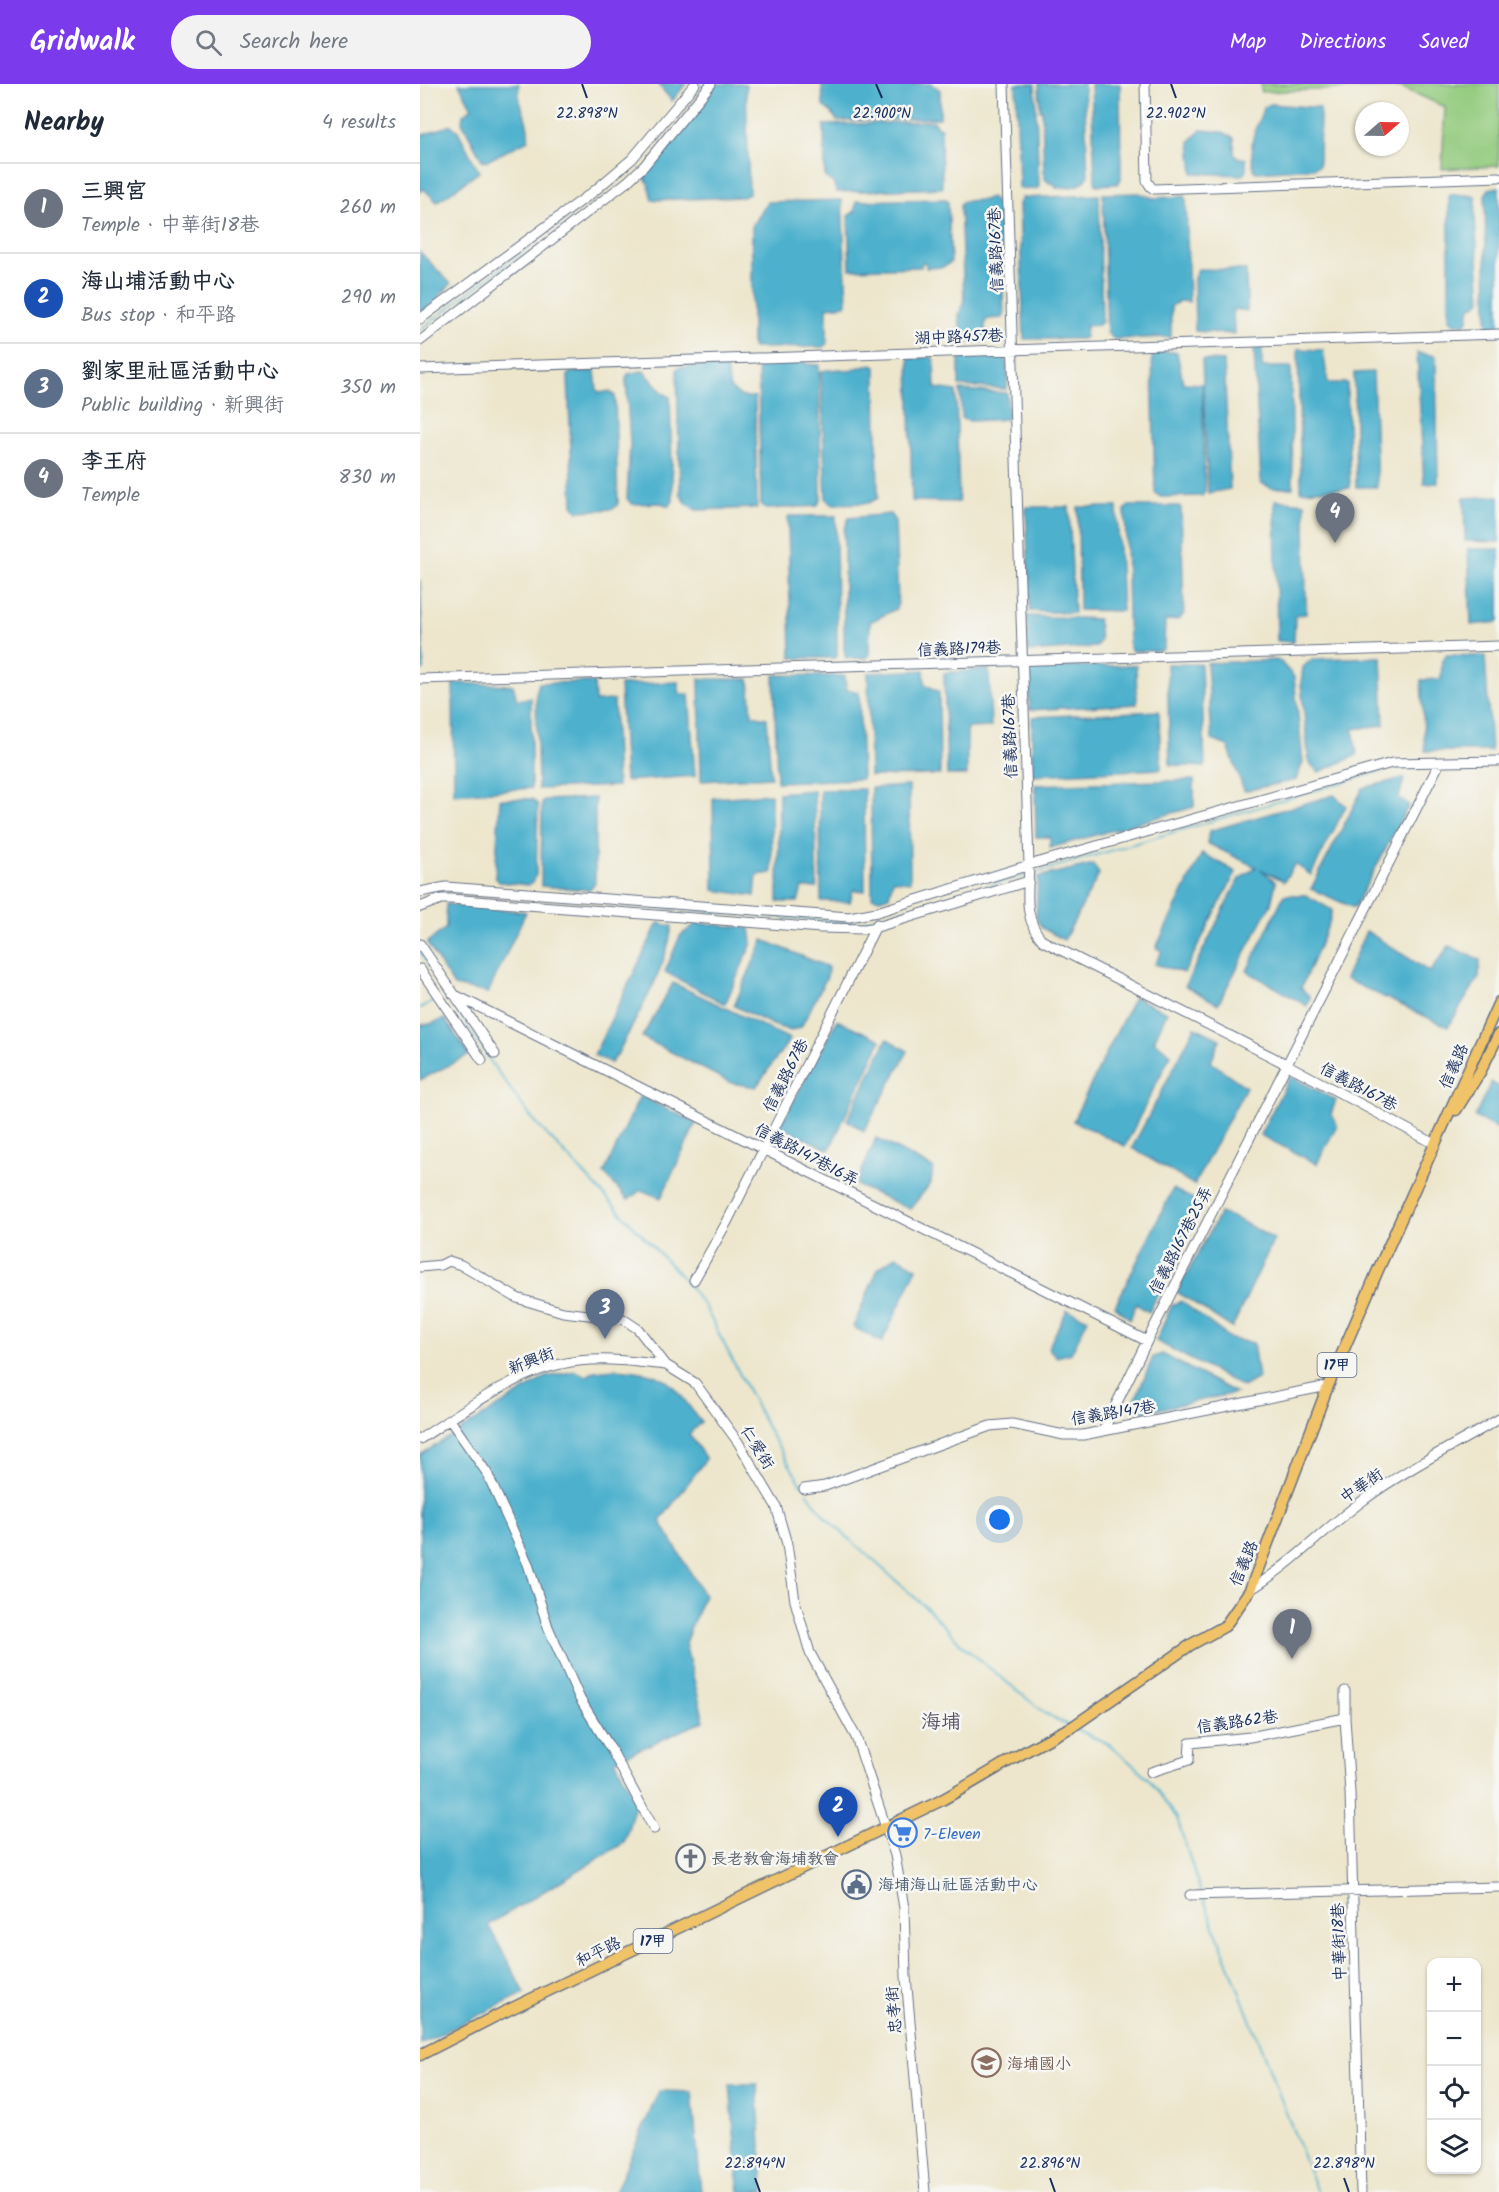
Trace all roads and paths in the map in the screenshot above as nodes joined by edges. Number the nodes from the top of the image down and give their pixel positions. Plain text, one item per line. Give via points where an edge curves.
1 (694, 84) edge
2 (711, 84) edge
3 (1004, 84) edge
4 (1145, 84) edge
5 (1499, 177) edge
6 (420, 319) edge
7 (1499, 334) edge
8 (420, 341) edge
9 (1013, 349) junction
10 (420, 369) edge
11 (1499, 646) edge
12 (1021, 662) junction
13 (420, 679) edge
14 (1499, 761) edge
15 (1440, 762) junction
16 (1028, 866) junction
17 (1029, 880) junction
18 (420, 892) edge
19 (420, 907) edge
20 (877, 912) junction
21 (877, 927) junction
22 (420, 944) edge
23 (420, 969) edge
24 (453, 994) junction
25 (1499, 1002) edge
26 (1499, 1034) edge
27 (495, 1054) dead end
28 (482, 1060) dead end
29 (1286, 1064) junction
30 (1435, 1144) junction
31 (764, 1148) junction
32 (420, 1267) edge
33 (694, 1280) dead end
34 (1146, 1341) junction
35 (666, 1365) junction
36 (1328, 1386) junction
37 (1499, 1419) edge
38 (450, 1420) junction
39 (1103, 1431) junction
40 (420, 1439) edge
41 (804, 1489) dead end
42 (1250, 1590) junction
43 (1345, 1691) dead end
44 (1345, 1718) junction
45 (1150, 1772) dead end
46 (886, 1827) junction
47 (654, 1829) dead end
48 (1499, 1887) edge
49 (1351, 1891) junction
50 (1192, 1895) dead end
51 (420, 2055) edge
52 (925, 2192) edge
53 (1361, 2192) edge

1 - 6 street via 632,159
2 - 8 street via 628,181
3 - 9 street, 信義路167巷
4 - 5 street via 1147,181 1154,189
7 - 9 street, 湖中路457巷
9 - 10 street, 湖中路457巷
9 - 12 street, 信義路167巷
11 - 12 street, 信義路179巷
12 - 13 street, 信義路179巷
12 - 16 street, 信義路167巷
14 - 15 street
15 - 16 street via 1392,763
15 - 29 street, 信義路167巷25弄
16 - 17 street, 信義路167巷
16 - 20 street
17 - 21 street
17 - 29 street, 信義路167巷 via 1029,915 1032,927 1043,941
18 - 20 street via 446,887 849,917
19 - 21 street via 451,899 821,928
20 - 21 street, 信義路67巷
21 - 31 street, 信義路67巷
22 - 24 street
23 - 28 street
24 - 27 street
24 - 31 street, 信義路147巷16弄
25 - 30 main road, 信義路 / 17甲
26 - 30 main road, 信義路 / 17甲
29 - 30 street, 信義路167巷
29 - 34 street, 信義路167巷25弄
30 - 36 main road, 信義路 / 17甲
31 - 33 street, 信義路67巷
31 - 34 street, 信義路147巷16弄
32 - 35 street, 仁愛街 via 449,1261 505,1293 537,1305 623,1319 638,1329
34 - 39 street, 信義路167巷25弄
35 - 38 street, 新興街 via 627,1360 563,1363 511,1383
35 - 46 street, 仁愛街 via 695,1383 738,1442 776,1506 810,1653 856,1737
36 - 39 street, 信義路147巷
36 - 42 main road, 信義路 / 17甲
37 - 42 street, 中華街 via 1368,1497
38 - 40 street, 新興街
38 - 47 street via 487,1473 528,1564 548,1627 580,1699
39 - 41 street, 信義路147巷 via 1064,1435 1012,1424 990,1426 825,1486
42 - 46 main road, 信義路 / 17甲 via 1225,1626 1192,1644 1075,1725
43 - 44 street, 中華街18巷
44 - 45 street, 信義路62巷 via 1250,1737 1190,1743 1189,1760
44 - 49 street, 中華街18巷
46 - 51 main road, 和平路 / 17甲
46 - 52 street, 忠孝街 via 904,1908 906,1976
48 - 49 street
49 - 50 street
49 - 53 street, 中華街18巷

